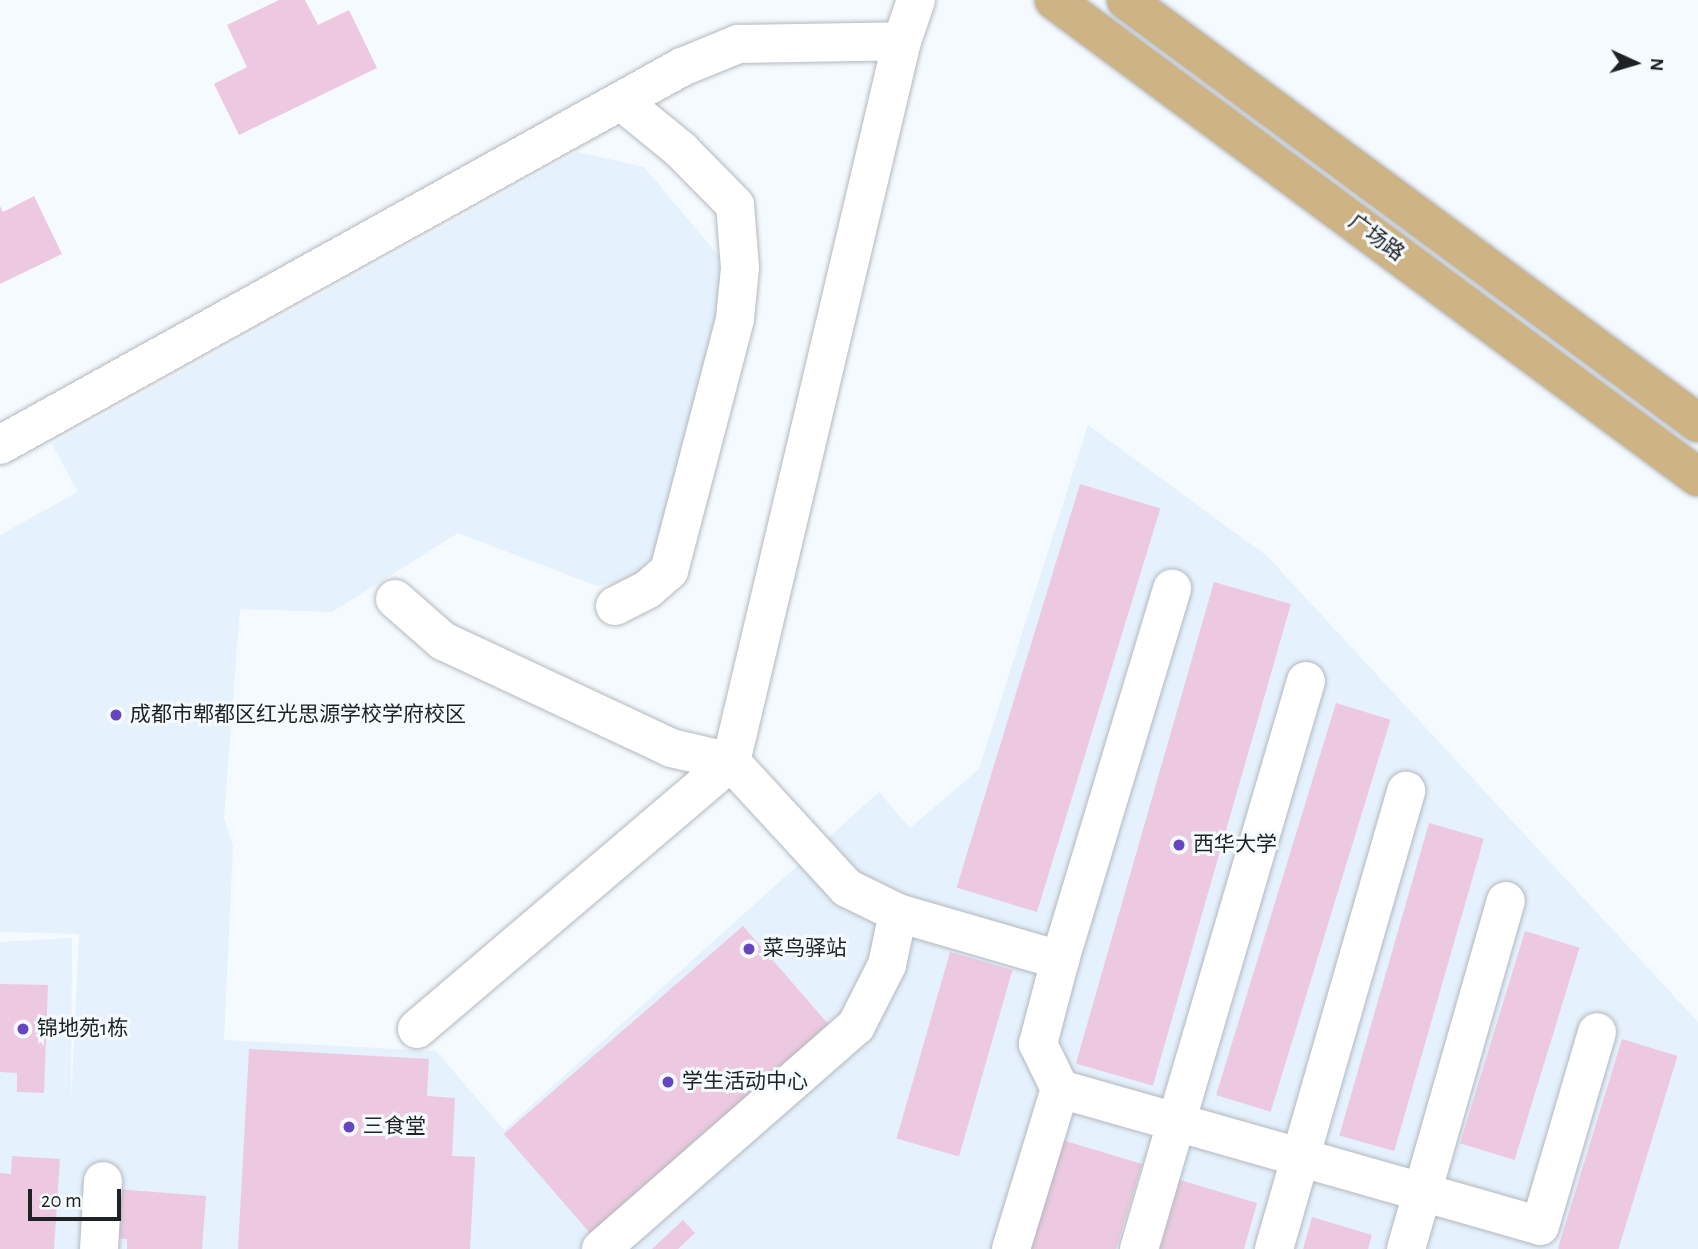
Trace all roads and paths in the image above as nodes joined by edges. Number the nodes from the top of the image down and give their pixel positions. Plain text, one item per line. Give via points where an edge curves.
1 (916, 0) edge
2 (1054, 0) edge
3 (1126, 0) edge
4 (902, 41) junction
5 (621, 101) junction
6 (1698, 423) edge
7 (0, 445) edge
8 (1698, 477) edge
9 (1172, 588) dead end
10 (395, 598) dead end
11 (615, 606) dead end
12 (1306, 681) dead end
13 (731, 762) junction
14 (1406, 792) dead end
15 (1506, 901) dead end
16 (898, 913) junction
17 (1060, 960) junction
18 (417, 1030) dead end
19 (1597, 1032) dead end
20 (1060, 1089) junction
21 (1176, 1122) junction
22 (1300, 1157) junction
23 (103, 1181) dead end
24 (1422, 1193) junction
25 (99, 1249) edge
26 (601, 1249) edge
27 (1011, 1249) edge
28 (1139, 1249) edge
29 (1274, 1249) edge
30 (1406, 1249) edge

1 - 4 street
2 - 8 main road, 广场路
3 - 6 main road, 广场路
4 - 5 street via 738,44
4 - 13 street
5 - 7 street
5 - 11 street via 681,150 736,205 740,268 735,319 669,571 648,589
9 - 17 street
10 - 13 street via 443,641 671,748
12 - 21 street
13 - 16 street via 847,888
13 - 18 street
14 - 22 street
15 - 24 street
16 - 17 street
16 - 26 street via 887,965 856,1026
17 - 20 street via 1038,1044
19 - 24 street via 1540,1226
20 - 21 street
20 - 27 street
21 - 22 street
21 - 28 street
22 - 24 street
22 - 29 street
23 - 25 street
24 - 30 street

